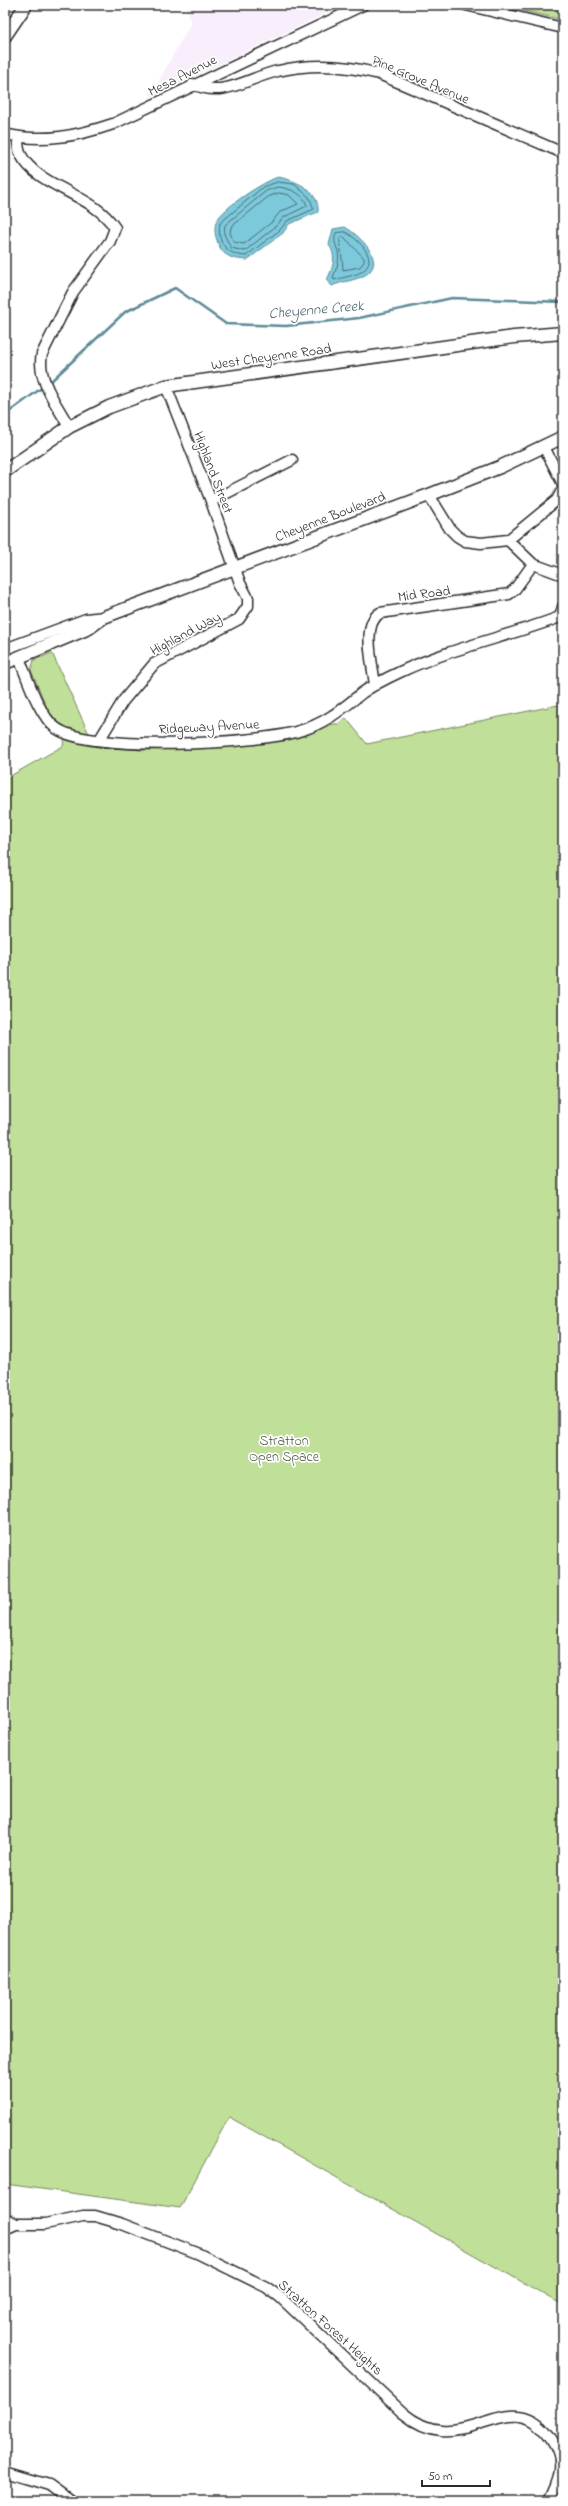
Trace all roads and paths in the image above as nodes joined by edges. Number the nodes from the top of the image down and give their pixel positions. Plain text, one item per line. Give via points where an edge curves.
1 (26, 5) edge
2 (363, 5) edge
3 (466, 5) edge
4 (563, 28) edge
5 (5, 36) edge
6 (193, 84) junction
7 (5, 134) edge
8 (18, 137) junction
9 (563, 153) edge
10 (563, 332) edge
11 (166, 386) junction
12 (69, 427) junction
13 (563, 437) edge
14 (544, 447) junction
15 (292, 460) dead end
16 (5, 471) edge
17 (563, 484) edge
18 (563, 489) edge
19 (429, 495) junction
20 (211, 501) junction
21 (508, 540) junction
22 (533, 564) junction
23 (235, 568) junction
24 (563, 575) edge
25 (562, 614) edge
26 (104, 617) junction
27 (5, 649) edge
28 (19, 658) junction
29 (5, 664) edge
30 (375, 685) junction
31 (100, 739) junction
32 (5, 2218) edge
33 (16, 2224) junction
34 (5, 2229) edge
35 (5, 2472) edge
36 (71, 2501) edge
37 (549, 2501) edge

1 - 5 street
2 - 6 street, Mesa Avenue
3 - 4 street
6 - 8 street, Mesa Avenue via 133,115 93,131 55,138
6 - 9 street, Pine Grove Avenue via 205,90 224,89 277,71 313,66 361,69 379,74
7 - 8 street, Mesa Avenue
8 - 12 street via 21,155 27,163 50,182 86,200 101,211 115,228 110,241 73,292 46,345 40,363 44,379
10 - 11 street, West Cheyenne Road
11 - 12 street, West Cheyenne Road via 109,407
11 - 20 street, Highland Street
12 - 16 street, West Cheyenne Road
13 - 14 street, Cheyenne Boulevard
14 - 17 street
14 - 19 street, Cheyenne Boulevard
15 - 20 street
18 - 21 street via 557,500
19 - 21 street via 450,529 465,541 481,543
19 - 23 street, Cheyenne Boulevard
20 - 23 street, Highland Street
21 - 22 street
22 - 24 street
22 - 30 street, Mid Road via 509,594 380,613 375,616 369,628
23 - 26 street, Cheyenne Boulevard
23 - 31 street, Highland Way via 248,598 244,613 239,619 154,664 123,701
25 - 30 street, Ridgeway Avenue via 416,665
26 - 27 street, Cheyenne Boulevard via 86,619
26 - 28 street, Cheyenne Boulevard via 89,628
28 - 29 street, Cheyenne Boulevard
28 - 31 street, Ridgeway Avenue via 42,709 54,727 69,735
30 - 31 street, Ridgeway Avenue via 337,715 307,729 286,735 193,744 118,742
32 - 33 street, Stratton Forest Heights
33 - 34 street, Stratton Forest Heights
33 - 37 street, Stratton Forest Heights via 45,2224 83,2216 107,2219 197,2253 251,2279 284,2300 403,2413 421,2425 452,2430 495,2417 518,2416 529,2420 544,2430 560,2456 559,2482
35 - 36 street via 50,2485

